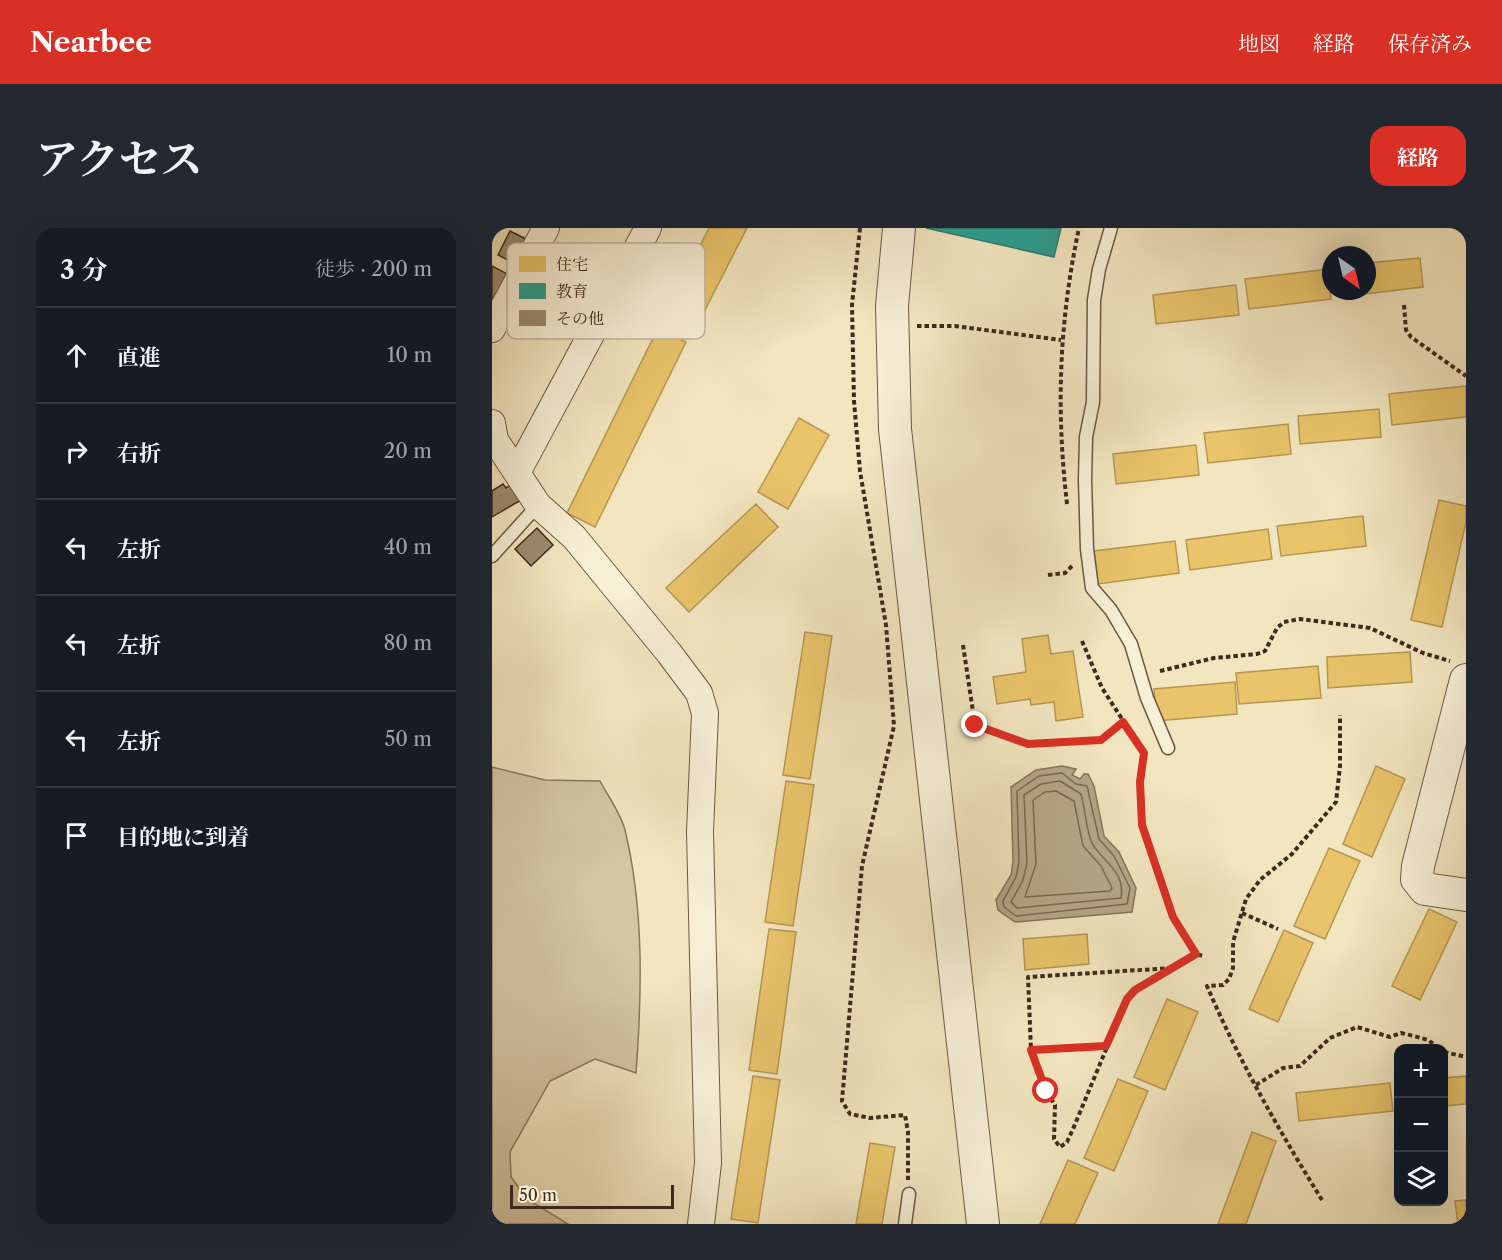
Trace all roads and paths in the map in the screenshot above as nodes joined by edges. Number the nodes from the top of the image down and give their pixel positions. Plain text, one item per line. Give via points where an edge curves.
1 (546, 228) edge
2 (648, 228) edge
3 (860, 228) edge
4 (899, 228) edge
5 (1078, 228) edge
6 (1111, 228) edge
7 (538, 243) edge
8 (640, 243) edge
9 (507, 301) edge
10 (1404, 304) dead end
11 (910, 326) dead end
12 (492, 329) edge
13 (589, 339) edge
14 (1061, 339) junction
15 (1466, 376) edge
16 (492, 423) edge
17 (518, 471) junction
18 (538, 505) junction
19 (1068, 511) dead end
20 (1072, 554) dead end
21 (492, 556) edge
22 (1047, 575) dead end
23 (1082, 642) dead end
24 (963, 645) dead end
25 (1160, 671) dead end
26 (1460, 671) edge
27 (1340, 715) dead end
28 (1123, 722) junction
29 (1168, 748) dead end
30 (1466, 896) edge
31 (1242, 913) junction
32 (1278, 929) dead end
33 (1196, 954) junction
34 (1203, 956) dead end
35 (1172, 968) junction
36 (1434, 1044) edge
37 (1106, 1046) junction
38 (1031, 1050) junction
39 (1448, 1053) edge
40 (1466, 1057) edge
41 (1256, 1085) junction
42 (909, 1194) joint
43 (1323, 1200) dead end
44 (701, 1224) edge
45 (905, 1224) edge
46 (983, 1224) edge

1 - 7 street
2 - 8 street
3 - 42 path via 852,304 854,401 860,471 886,625 894,726 862,866 842,1101 850,1114 870,1118 904,1115
4 - 46 street via 892,306 895,429
5 - 14 path
6 - 29 lane via 1094,300 1093,402 1085,469 1087,549 1092,588 1111,610 1131,644 1147,698
9 - 12 street
10 - 15 path via 1406,330 1411,338
11 - 14 path via 955,326
13 - 17 street
14 - 19 path via 1059,417
16 - 17 street via 495,440
17 - 18 street
18 - 21 lane
18 - 44 street via 574,537 669,654 699,693 705,713 700,832 708,1163
20 - 22 path via 1074,565 1065,573
23 - 28 path via 1102,688
24 - 28 path via 975,725 1028,744 1101,740
25 - 26 path via 1214,658 1257,654 1265,651 1284,622 1300,619 1371,628
26 - 30 street via 1417,879 1425,889
27 - 31 path via 1336,802 1292,854 1260,880 1246,899
28 - 33 path via 1144,753 1140,782 1142,825 1173,917
31 - 32 path
31 - 41 path via 1233,942 1229,979 1223,985 1207,986
33 - 34 path
33 - 35 path
35 - 37 path via 1127,999
35 - 38 path via 1028,977
36 - 41 path via 1401,1033 1390,1037 1357,1028 1330,1038 1300,1066 1283,1068
37 - 38 path
37 - 38 path via 1073,1129 1060,1147 1054,1139 1055,1105
39 - 40 path
41 - 43 path
42 - 45 lane

